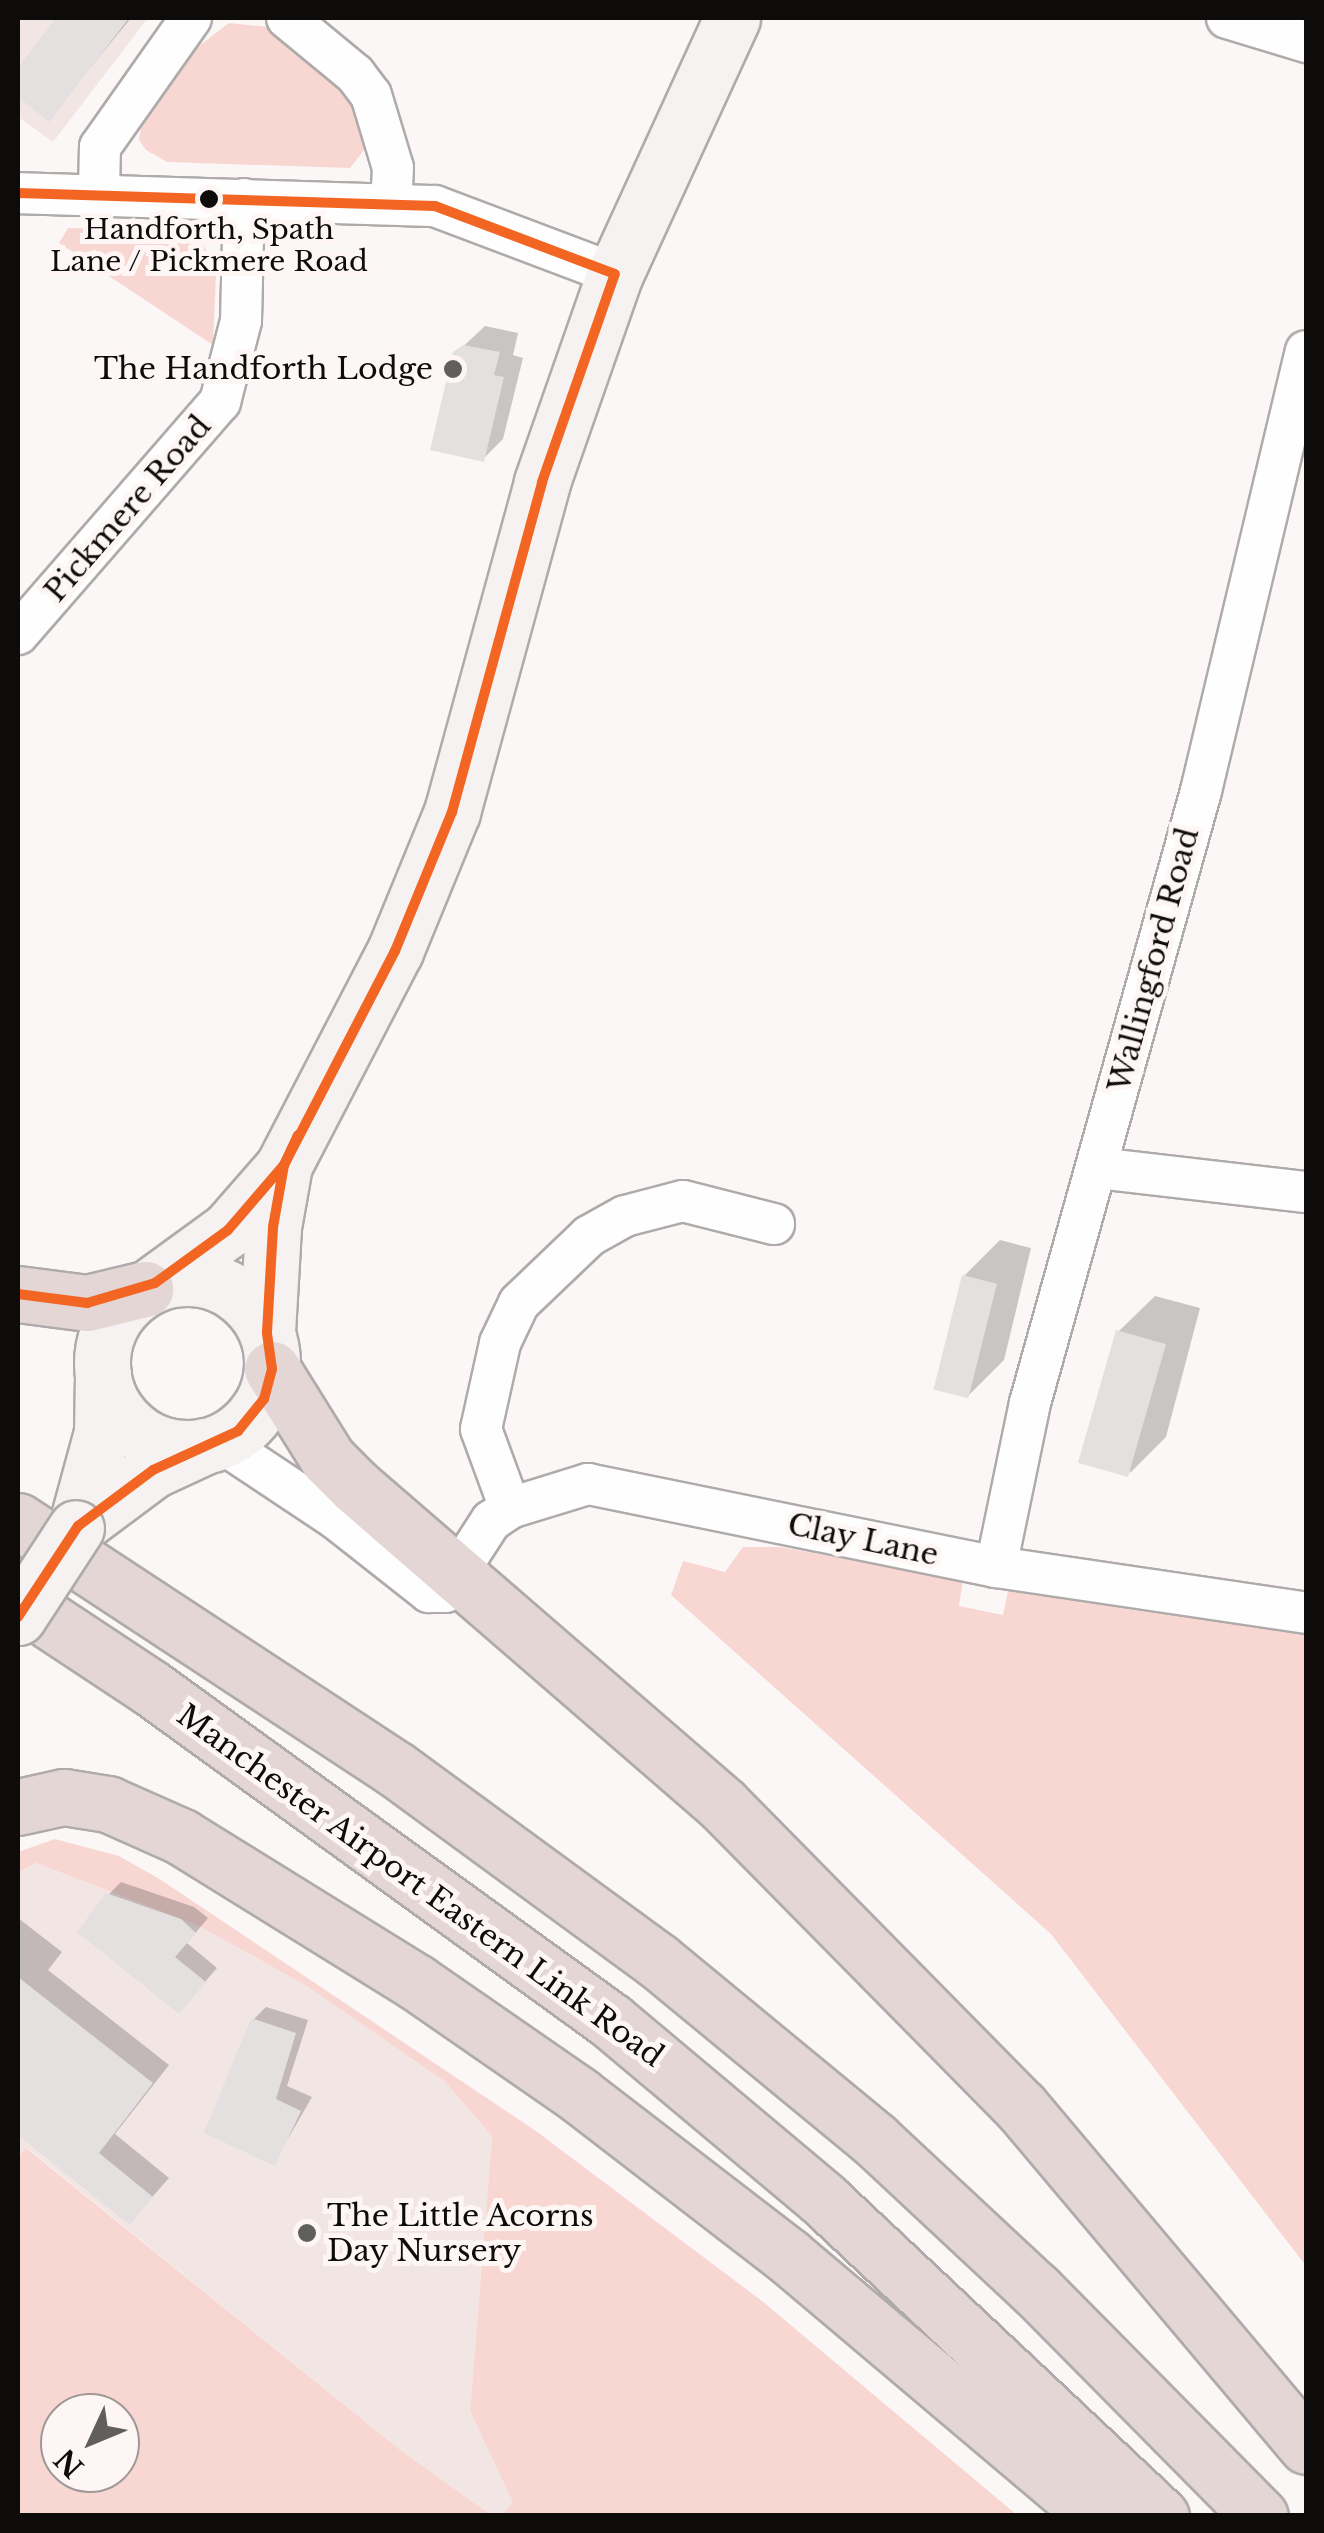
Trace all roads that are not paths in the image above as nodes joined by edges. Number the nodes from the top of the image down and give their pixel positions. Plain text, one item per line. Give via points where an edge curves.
1 (191, 18) edge
2 (287, 18) edge
3 (732, 18) edge
4 (1227, 18) edge
5 (1306, 42) edge
6 (99, 192) junction
7 (18, 193) edge
8 (244, 199) junction
9 (391, 200) junction
10 (615, 274) junction
11 (1306, 351) edge
12 (18, 634) edge
13 (284, 1165) junction
14 (1097, 1168) junction
15 (1306, 1192) edge
16 (774, 1224) dead end
17 (150, 1286) junction
18 (18, 1294) edge
19 (269, 1351) junction
20 (103, 1374) junction
21 (212, 1444) junction
22 (510, 1508) junction
23 (18, 1521) edge
24 (77, 1527) junction
25 (996, 1567) junction
26 (459, 1577) junction
27 (18, 1600) edge
28 (1306, 1613) edge
29 (18, 1618) edge
30 (18, 1808) edge
31 (1306, 2446) edge
32 (1096, 2516) edge
33 (1162, 2516) edge
34 (1260, 2516) edge

1 - 6 street via 100,147
2 - 9 street via 356,74 371,95 394,168
3 - 10 main road
4 - 5 street
6 - 7 street
6 - 8 street
8 - 9 street
8 - 12 street, Pickmere Road via 241,320 220,402
9 - 10 street via 470,216
10 - 13 main road via 542,482 452,812 395,951
11 - 14 street, Wallingford Road via 1200,791
13 - 17 main road via 228,1230
13 - 19 main road via 272,1227
14 - 15 street
14 - 25 street, Wallingford Road via 1030,1402
16 - 22 street via 683,1201 625,1216 589,1236 528,1292 500,1343 481,1429
17 - 18 highway via 87,1303
17 - 19 main road via 192,1277 222,1286 249,1304
17 - 20 main road via 111,1324
19 - 21 main road via 254,1416
19 - 26 highway via 328,1459
20 - 21 main road via 120,1415 136,1431 178,1447
20 - 24 main road via 102,1432
21 - 24 main road via 153,1470
21 - 26 street via 335,1518 429,1592 445,1592
22 - 25 street, Clay Lane via 588,1484
22 - 26 street via 492,1521
23 - 34 highway via 397,1770 658,1961 875,2140 1036,2290
24 - 29 main road, bridge
25 - 28 street, Clay Lane
26 - 31 highway via 708,1792 863,1943 1021,2107
27 - 33 highway, Manchester Airport Eastern Link Road via 151,1688 611,2021 824,2200
30 - 32 highway via 64,1797 108,1804 182,1837 416,1982 579,2094 788,2256

